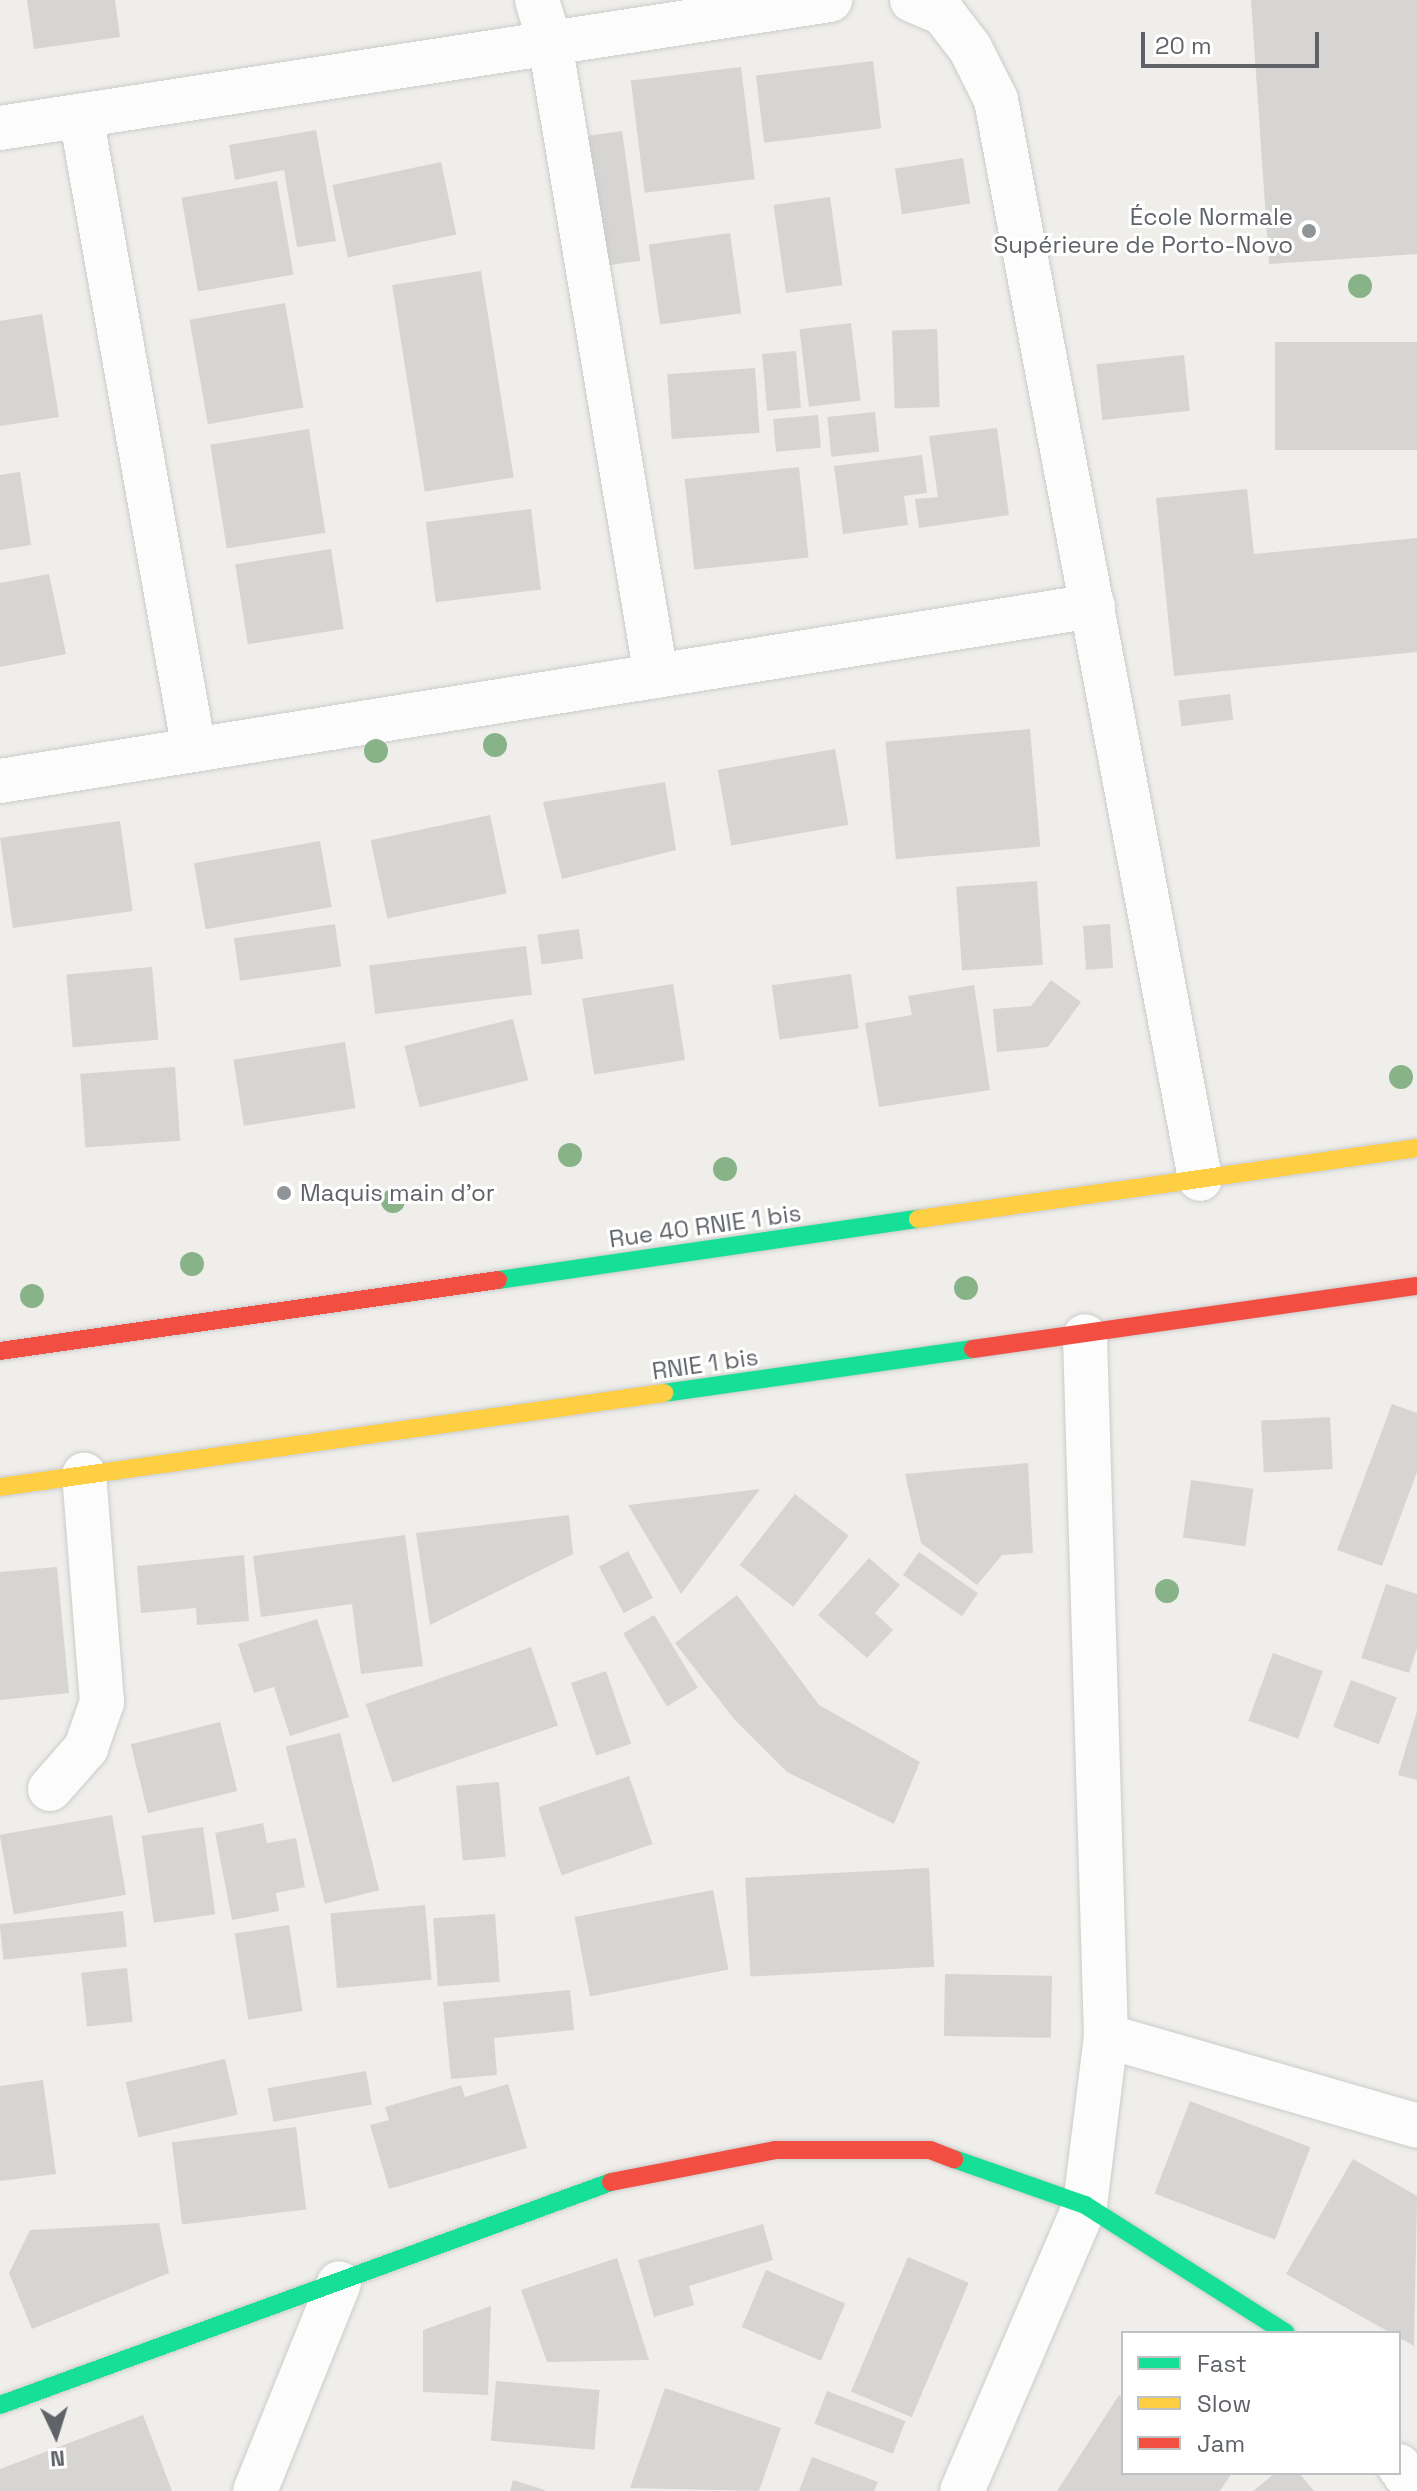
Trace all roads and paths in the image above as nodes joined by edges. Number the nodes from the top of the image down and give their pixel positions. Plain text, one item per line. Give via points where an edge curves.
1 (537, 0) edge
2 (830, 0) edge
3 (912, 0) edge
4 (550, 43) junction
5 (81, 116) junction
6 (0, 128) edge
7 (1093, 606) junction
8 (656, 676) junction
9 (194, 750) junction
10 (0, 781) edge
11 (1417, 1148) edge
12 (1200, 1179) junction
13 (1417, 1286) edge
14 (1085, 1336) junction
15 (0, 1351) edge
16 (84, 1475) junction
17 (0, 1487) edge
18 (50, 1789) dead end
19 (1106, 2036) junction
20 (1417, 2126) edge
21 (1085, 2205) junction
22 (339, 2283) junction
23 (1283, 2331) edge
24 (0, 2405) edge
25 (1401, 2469) edge
26 (255, 2491) edge
27 (962, 2491) edge
28 (1417, 2491) edge

1 - 4 street
2 - 4 street
3 - 7 street via 943,13 970,48 996,100
4 - 5 street
4 - 8 street
5 - 6 street
5 - 9 street
7 - 8 street
7 - 12 street
8 - 9 street
9 - 10 street
11 - 12 main road, Rue 40 RNIE 1 bis
12 - 15 main road, Rue 40 RNIE 1 bis
13 - 14 main road, RNIE 1 bis
14 - 16 main road, RNIE 1 bis
14 - 19 street
16 - 17 main road, RNIE 1 bis
16 - 18 street via 102,1702 86,1748
19 - 20 street
19 - 21 street
21 - 22 main road via 930,2150 775,2150 628,2176
21 - 23 main road
21 - 27 street
22 - 24 main road
22 - 26 street
25 - 28 street

